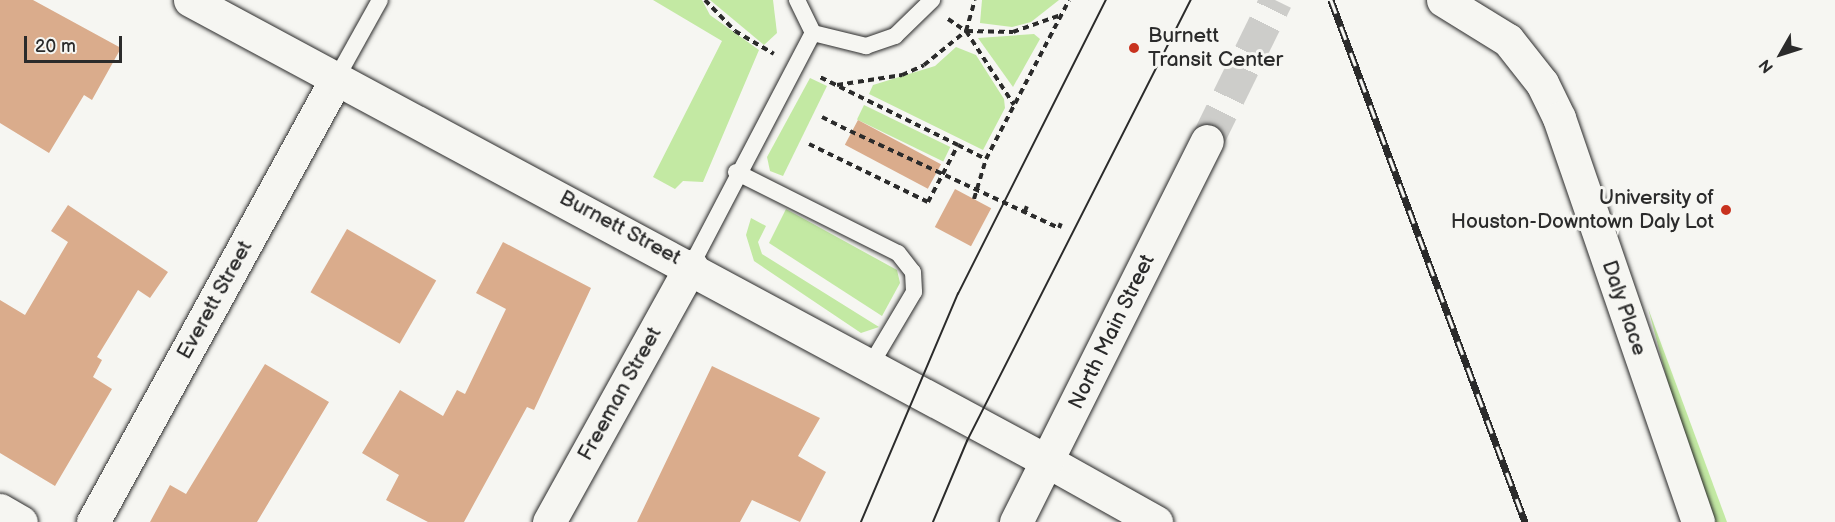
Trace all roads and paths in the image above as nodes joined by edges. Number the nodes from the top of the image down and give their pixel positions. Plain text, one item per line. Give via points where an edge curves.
1 (190, 0) edge
2 (380, 0) edge
3 (705, 0) edge
4 (797, 0) edge
5 (932, 0) edge
6 (975, 0) edge
7 (1069, 0) edge
8 (1443, 0) edge
9 (1061, 15) junction
10 (966, 31) junction
11 (813, 33) junction
12 (795, 65) junction
13 (336, 79) junction
14 (837, 85) junction
15 (1014, 106) junction
16 (822, 117) dead end
17 (1208, 141) tunnel mouth
18 (809, 144) dead end
19 (958, 145) junction
20 (987, 159) junction
21 (736, 172) junction
22 (980, 189) junction
23 (1061, 223) dead end
24 (692, 266) junction
25 (870, 366) junction
26 (1047, 461) junction
27 (0, 510) edge
28 (21, 522) edge
29 (93, 522) edge
30 (549, 522) edge
31 (1016, 522) edge
32 (1156, 522) edge
33 (1698, 522) edge

1 - 13 street, Burnett Street
2 - 13 lane
3 - 12 path via 735,32
4 - 11 lane
5 - 11 lane via 895,36 866,45
6 - 10 path
7 - 9 path
8 - 33 street, Daly Place via 1508,40 1546,92
9 - 10 path via 1013,32
9 - 15 path
10 - 14 path via 934,58 902,75
10 - 15 path
11 - 12 lane
12 - 14 path
12 - 21 lane
13 - 24 street, Burnett Street
13 - 29 street, Everett Street
14 - 19 path
15 - 20 path
16 - 22 path, bridge
17 - 26 street, North Main Street
18 - 19 path via 928,202
19 - 20 path
20 - 22 path, bridge via 974,199
21 - 24 lane
21 - 25 lane via 898,253 913,272 914,292
22 - 23 path, bridge via 1026,208 1059,228
24 - 25 street, Burnett Street
24 - 30 street, Freeman Street
25 - 26 street, Burnett Street
26 - 31 street, North Main Street
26 - 32 street, Burnett Street
27 - 28 street

